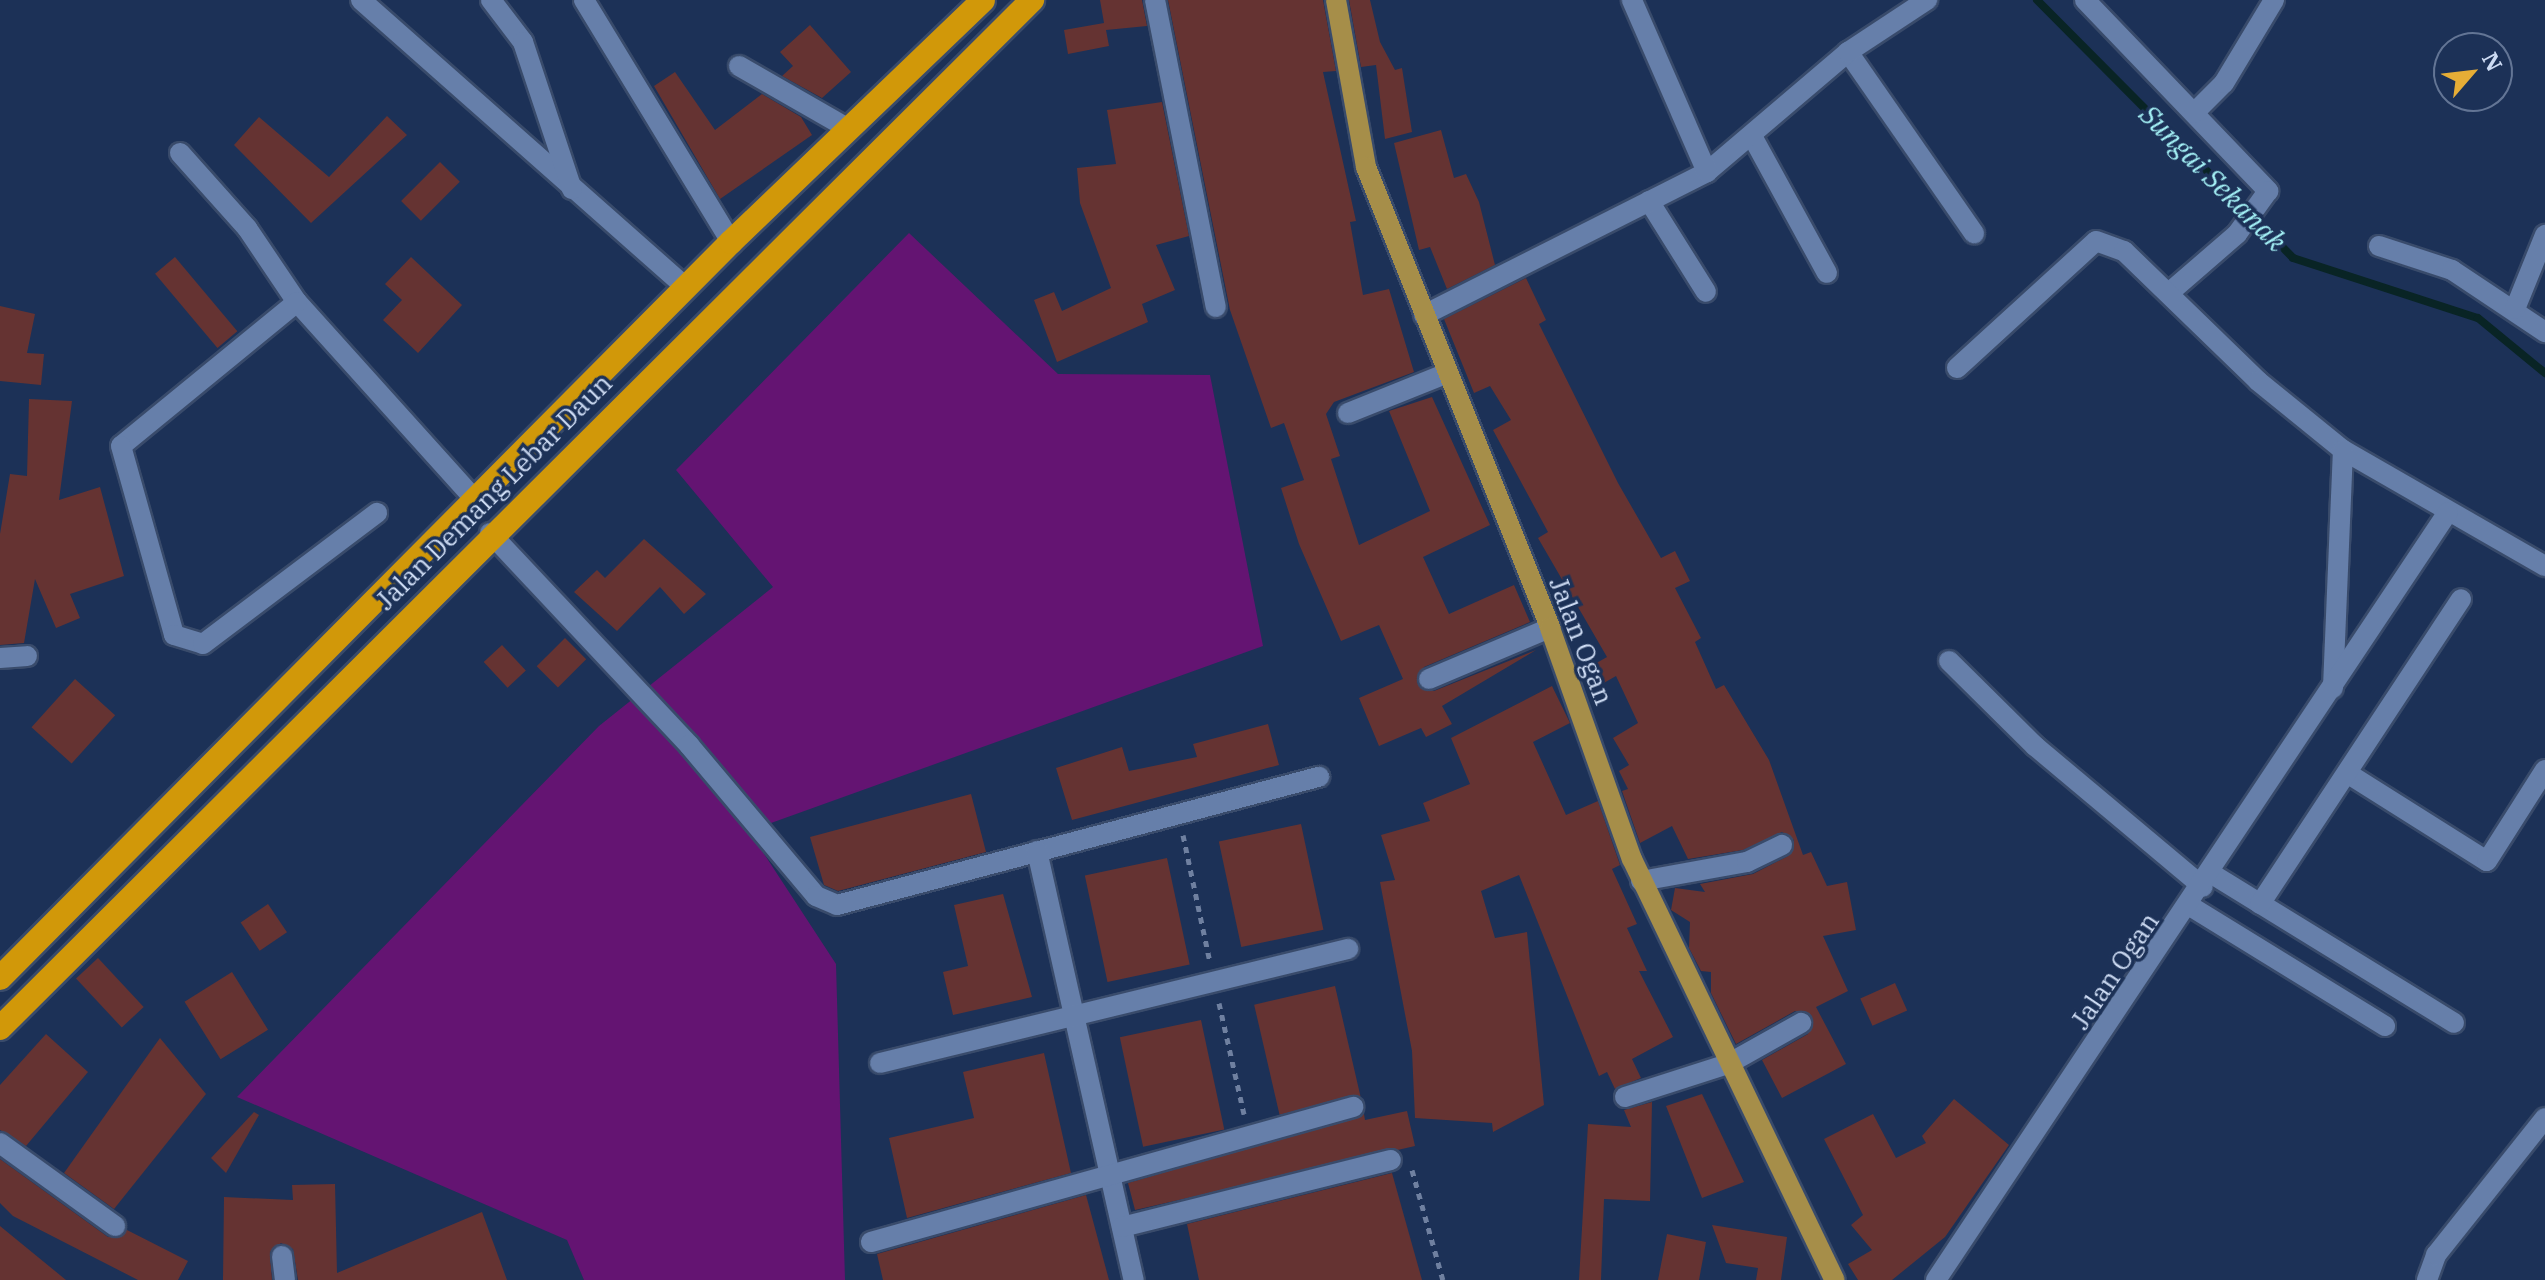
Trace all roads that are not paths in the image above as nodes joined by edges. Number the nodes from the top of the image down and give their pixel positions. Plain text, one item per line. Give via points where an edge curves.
1 (361, 0) edge
2 (491, 0) edge
3 (584, 0) edge
4 (983, 0) edge
5 (1032, 0) edge
6 (1155, 0) edge
7 (1336, 0) edge
8 (1632, 0) edge
9 (1927, 0) edge
10 (2085, 0) edge
11 (2274, 0) edge
12 (1848, 52) junction
13 (739, 66) dead end
14 (2194, 113) junction
15 (849, 129) junction
16 (1752, 136) junction
17 (180, 153) dead end
18 (1707, 172) junction
19 (572, 189) junction
20 (1649, 201) junction
21 (1974, 233) dead end
22 (2545, 235) edge
23 (731, 242) junction
24 (2379, 246) dead end
25 (1827, 273) dead end
26 (686, 288) junction
27 (1706, 292) dead end
28 (2169, 293) junction
29 (297, 302) junction
30 (1216, 307) dead end
31 (2515, 309) junction
32 (1424, 315) junction
33 (2545, 332) edge
34 (1957, 368) dead end
35 (1445, 374) junction
36 (1348, 413) dead end
37 (2343, 450) junction
38 (478, 503) junction
39 (2448, 512) junction
40 (377, 513) dead end
41 (490, 533) junction
42 (2545, 566) edge
43 (2461, 599) dead end
44 (1550, 628) junction
45 (27, 656) dead end
46 (0, 658) edge
47 (1949, 661) dead end
48 (1429, 679) dead end
49 (2333, 688) junction
50 (2545, 770) edge
51 (2347, 773) junction
52 (1319, 777) dead end
53 (1782, 845) dead end
54 (1037, 851) junction
55 (2207, 880) junction
56 (1641, 881) junction
57 (2260, 904) junction
58 (2190, 906) junction
59 (1348, 949) dead end
60 (0, 978) edge
61 (1075, 1017) junction
62 (1801, 1023) dead end
63 (2454, 1023) dead end
64 (2385, 1026) dead end
65 (0, 1028) edge
66 (880, 1063) dead end
67 (1728, 1064) junction
68 (1625, 1097) dead end
69 (1353, 1107) dead end
70 (2545, 1118) edge
71 (0, 1143) edge
72 (1391, 1160) road end
73 (1108, 1172) junction
74 (115, 1226) dead end
75 (1122, 1227) junction
76 (871, 1242) dead end
77 (282, 1256) dead end
78 (285, 1280) edge
79 (1134, 1280) edge
80 (1835, 1280) edge
81 (1936, 1280) edge
82 (2427, 1280) edge

1 - 19 street
2 - 19 street via 523,42
3 - 23 street
4 - 15 highway, Jalan Demang Lebar Daun
5 - 41 highway, Jalan Demang Lebar Daun
6 - 30 street
7 - 32 main road, Jalan Ogan via 1366,167
8 - 18 street
9 - 12 street
10 - 14 street
11 - 14 street via 2224,83
12 - 16 street
12 - 21 street
13 - 15 street
14 - 28 street via 2264,186 2267,198 2237,234
15 - 23 highway, Jalan Demang Lebar Daun
16 - 18 street
16 - 25 street
17 - 29 street via 247,228
18 - 20 street
19 - 26 street
20 - 27 street
20 - 32 street
22 - 31 street
23 - 26 highway, Jalan Demang Lebar Daun
24 - 31 street via 2452,270
26 - 38 highway, Jalan Demang Lebar Daun
28 - 34 street via 2124,251 2096,241
28 - 37 street via 2258,381
29 - 38 street
29 - 40 street via 121,446 174,635 203,644
31 - 33 street
32 - 35 main road, Jalan Ogan
35 - 36 street
35 - 44 main road, Jalan Ogan
37 - 39 street
37 - 49 street
38 - 60 highway, Jalan Demang Lebar Daun
39 - 42 street
39 - 49 street, Jalan Ogan
41 - 54 street via 689,745 816,896 837,905
41 - 65 highway, Jalan Demang Lebar Daun
43 - 51 street
44 - 48 street
44 - 56 main road, Jalan Ogan
45 - 46 street
47 - 55 street via 2035,746
49 - 55 street, Jalan Ogan
50 - 51 street via 2487,861
51 - 57 street
52 - 54 street
53 - 56 street via 1747,862
54 - 61 street
55 - 57 street
55 - 58 street, Jalan Ogan
56 - 67 main road, Jalan Ogan
57 - 63 street
58 - 64 street
58 - 81 street, Jalan Ogan
59 - 61 street
61 - 66 street
61 - 73 street
62 - 67 street
67 - 68 street
67 - 80 main road, Jalan Ogan
69 - 73 street
70 - 82 street via 2436,1255
71 - 74 street
72 - 75 street
73 - 75 street
73 - 76 street
75 - 79 street
77 - 78 street

